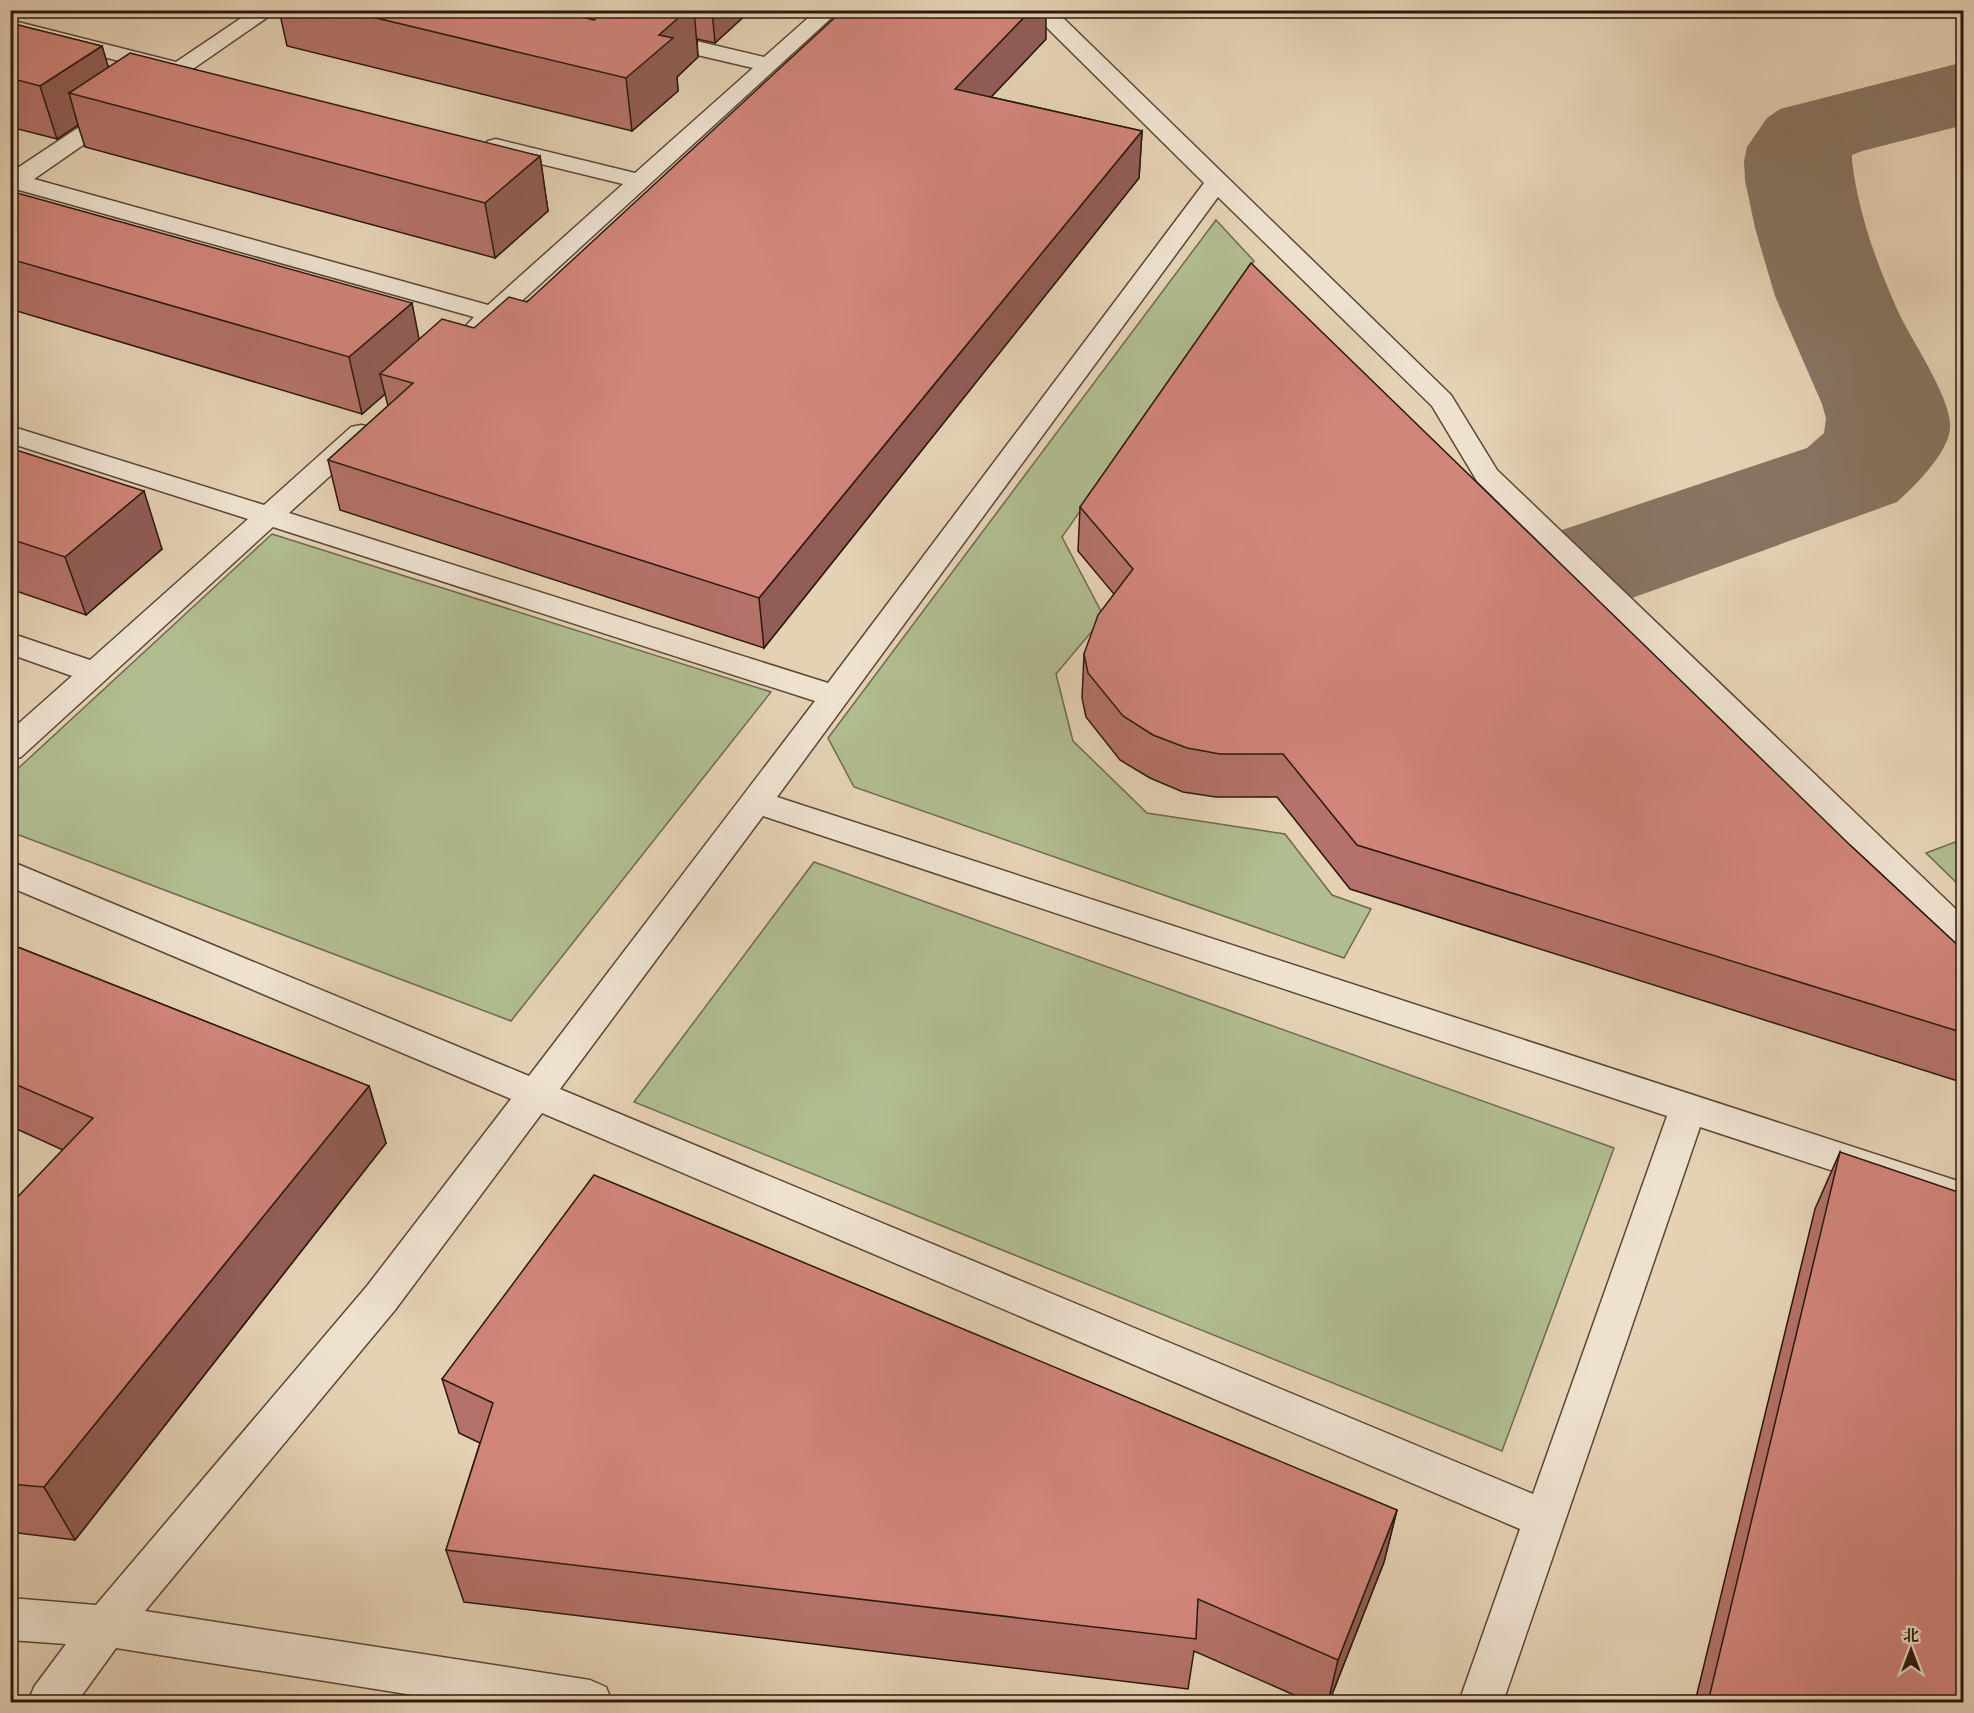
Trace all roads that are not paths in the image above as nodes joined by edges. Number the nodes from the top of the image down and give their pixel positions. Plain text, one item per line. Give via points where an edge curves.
1 (268, 10) edge
2 (830, 10) edge
3 (1038, 10) edge
4 (10, 26) edge
5 (635, 34) edge
6 (769, 65) junction
7 (180, 70) junction
8 (203, 76) edge
9 (479, 142) edge
10 (640, 181) junction
11 (12, 182) edge
12 (1217, 182) junction
13 (493, 314) junction
14 (459, 345) edge
15 (381, 415) edge
16 (10, 434) edge
17 (270, 515) junction
18 (10, 643) edge
19 (95, 673) junction
20 (834, 696) junction
21 (10, 749) edge
22 (756, 802) junction
23 (10, 873) edge
24 (1964, 938) edge
25 (533, 1094) junction
26 (1688, 1109) junction
27 (1964, 1199) edge
28 (1545, 1519) junction
29 (10, 1619) edge
30 (106, 1626) junction
31 (50, 1702) edge
32 (590, 1702) edge
33 (1481, 1702) edge

1 - 7 lane
2 - 6 lane
3 - 12 lane
4 - 7 lane
5 - 6 lane
6 - 10 lane
7 - 8 lane
7 - 11 lane
9 - 10 lane
10 - 13 lane
11 - 13 lane
12 - 20 lane
12 - 24 lane via 1442,401 1487,475
13 - 14 lane
15 - 17 lane
16 - 17 lane
17 - 19 lane
17 - 20 lane
18 - 19 lane
19 - 21 lane
20 - 22 lane
22 - 25 lane
22 - 26 lane
23 - 25 lane
25 - 28 lane
25 - 30 lane via 381,1298
26 - 27 lane
26 - 28 lane
28 - 33 lane
29 - 30 lane
30 - 31 lane
30 - 32 lane

